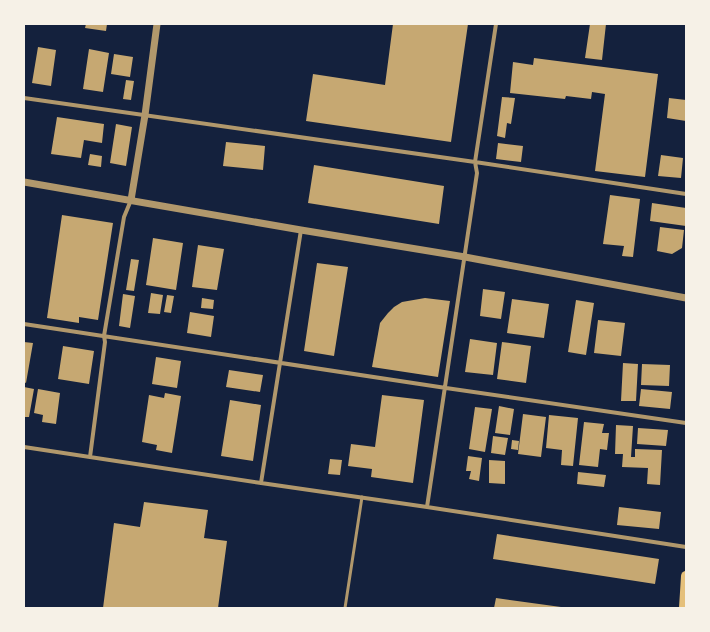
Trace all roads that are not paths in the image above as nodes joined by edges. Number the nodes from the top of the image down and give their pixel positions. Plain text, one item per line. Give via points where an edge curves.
1 (157, 24) edge
2 (496, 24) edge
3 (24, 98) edge
4 (145, 115) junction
5 (475, 162) junction
6 (24, 182) edge
7 (686, 194) edge
8 (131, 200) junction
9 (301, 230) junction
10 (465, 257) junction
11 (686, 298) edge
12 (24, 324) edge
13 (104, 336) junction
14 (280, 362) junction
15 (446, 388) junction
16 (686, 423) edge
17 (24, 447) edge
18 (90, 457) junction
19 (261, 483) junction
20 (362, 497) junction
21 (427, 507) junction
22 (686, 547) edge
23 (686, 576) edge
24 (345, 608) edge
25 (684, 608) edge

1 - 4 street
2 - 5 street
3 - 4 street
4 - 5 street
4 - 8 street
5 - 7 street
5 - 10 street via 477,173
6 - 8 street
8 - 9 street
8 - 13 street via 124,217
9 - 10 street
9 - 14 street
10 - 11 street
10 - 15 street
12 - 13 street
13 - 14 street
13 - 18 street
14 - 15 street
14 - 19 street
15 - 16 street
15 - 21 street
17 - 18 street
18 - 19 street
19 - 20 street
20 - 21 street
20 - 24 lane
21 - 22 street
23 - 25 main road

